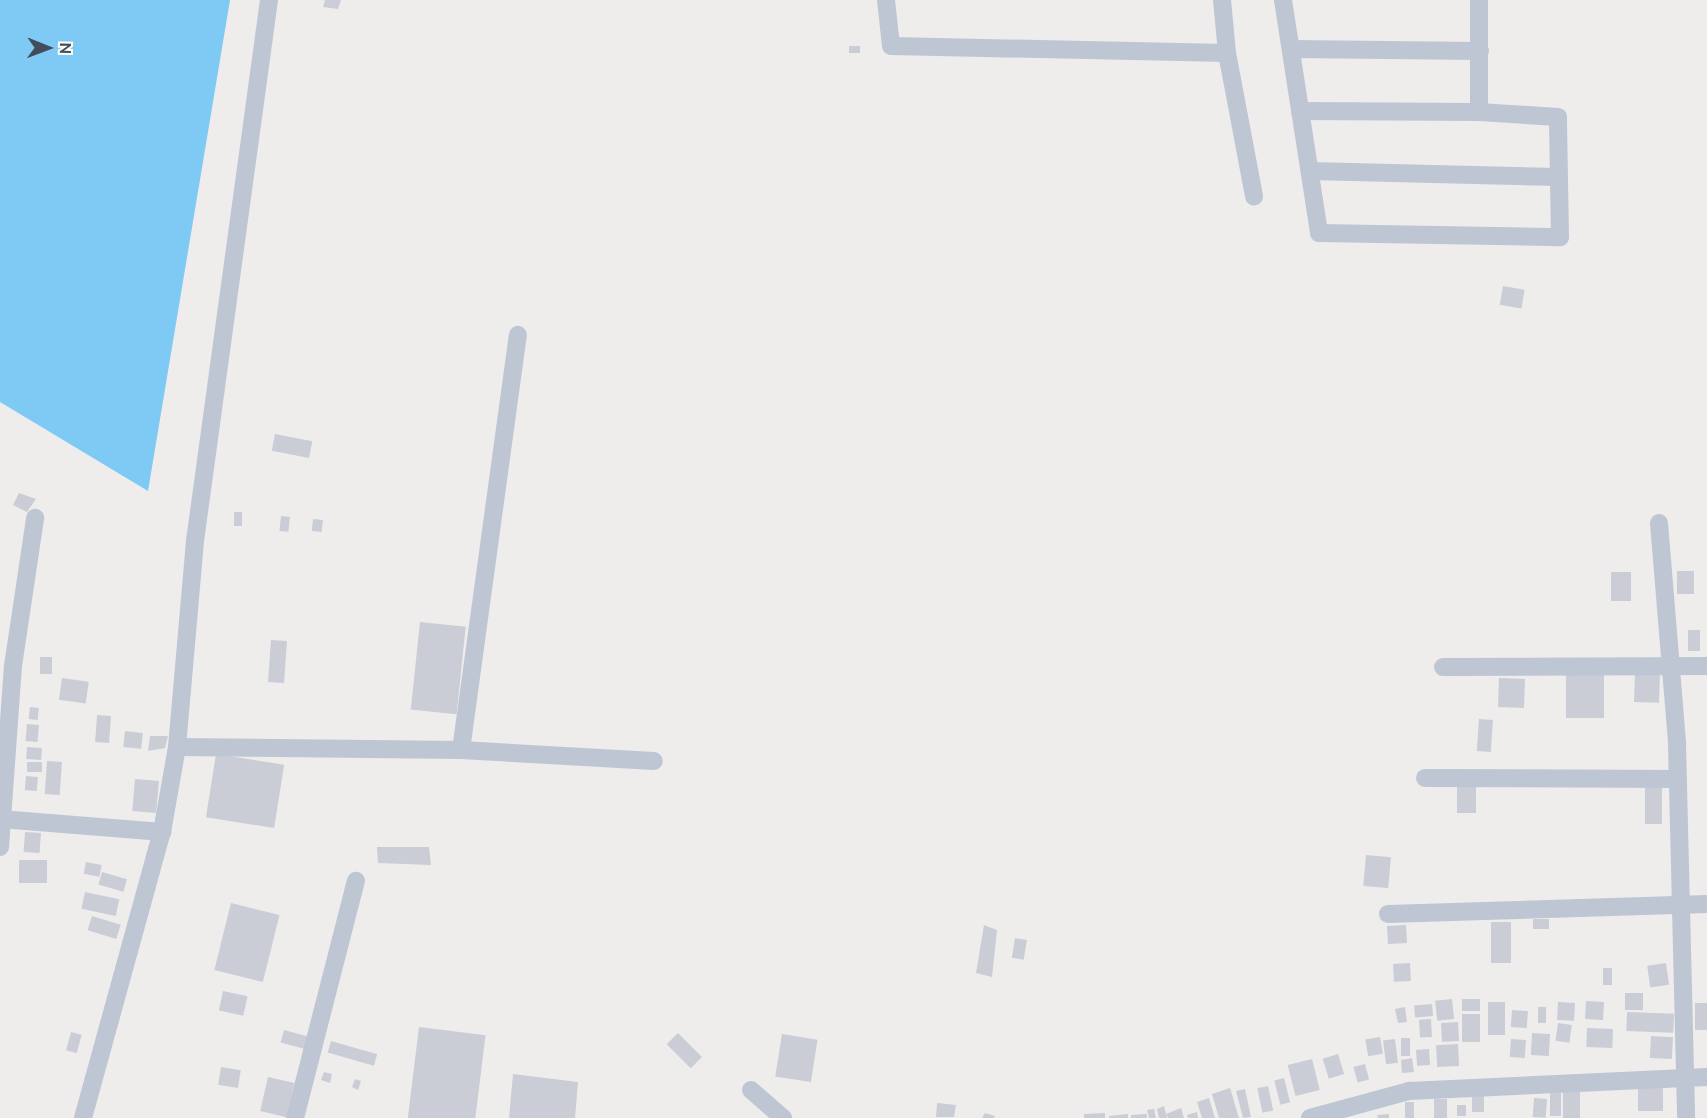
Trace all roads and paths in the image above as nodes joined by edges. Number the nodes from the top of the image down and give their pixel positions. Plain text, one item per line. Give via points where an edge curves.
1 (269, 0) edge
2 (886, 0) edge
3 (1222, 0) edge
4 (1283, 0) edge
5 (1479, 0) edge
6 (1291, 49) junction
7 (1480, 51) junction
8 (1227, 53) junction
9 (1300, 111) junction
10 (1479, 112) junction
11 (1310, 171) junction
12 (1557, 177) junction
13 (1254, 196) dead end
14 (518, 335) dead end
15 (35, 518) dead end
16 (1659, 524) dead end
17 (1671, 666) junction
18 (1707, 666) edge
19 (1443, 668) dead end
20 (177, 747) junction
21 (461, 750) junction
22 (654, 762) dead end
23 (1425, 778) dead end
24 (1677, 779) junction
25 (1, 819) edge
26 (162, 832) junction
27 (0, 847) edge
28 (356, 880) dead end
29 (1707, 904) edge
30 (1680, 905) junction
31 (1388, 914) dead end
32 (1707, 1077) edge
33 (1686, 1078) junction
34 (751, 1090) dead end
35 (83, 1118) edge
36 (295, 1118) edge
37 (783, 1118) edge
38 (1310, 1118) edge
39 (1686, 1118) edge

1 - 20 street via 195,541
2 - 8 street via 891,46
3 - 8 street
4 - 6 street
5 - 7 street
6 - 7 street
6 - 9 street
7 - 10 street
8 - 13 street
9 - 10 street
9 - 11 street
10 - 12 street via 1558,117
11 - 12 street
11 - 12 street via 1319,233 1560,237
14 - 21 street
15 - 25 street via 13,666
16 - 17 street
17 - 18 street
17 - 19 street
17 - 24 street
20 - 21 street
20 - 26 street
21 - 22 street
23 - 24 street
24 - 30 street
25 - 26 street
25 - 27 street
26 - 35 street
28 - 36 street
29 - 30 street
30 - 31 street
30 - 33 street
32 - 33 street
33 - 38 street via 1409,1091
33 - 39 street
34 - 37 street

